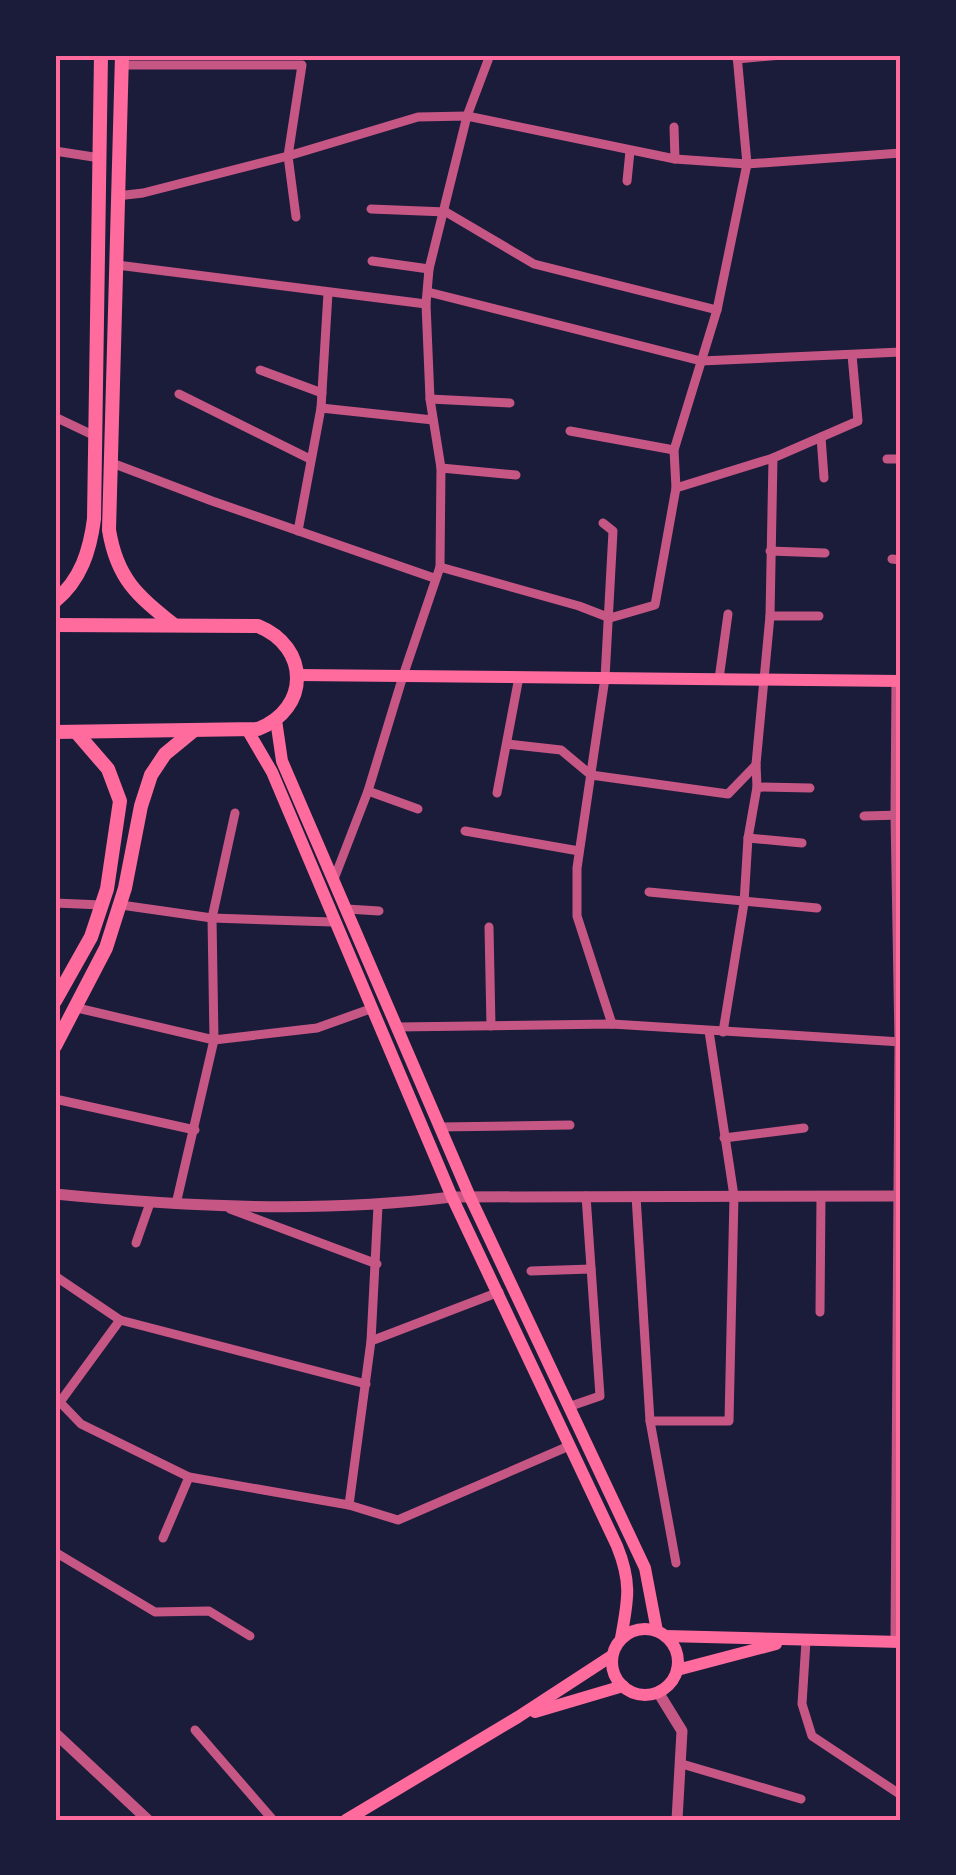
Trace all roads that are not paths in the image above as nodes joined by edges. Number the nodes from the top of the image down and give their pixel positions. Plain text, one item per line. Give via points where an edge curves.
1 (101, 55) edge
2 (490, 55) edge
3 (782, 55) edge
4 (737, 57) edge
5 (122, 60) edge
6 (466, 116) junction
7 (674, 127) dead end
8 (55, 151) edge
9 (630, 151) junction
10 (901, 153) edge
11 (288, 156) junction
12 (100, 158) junction
13 (674, 158) junction
14 (747, 164) junction
15 (627, 180) dead end
16 (117, 196) junction
17 (371, 209) dead end
18 (446, 212) junction
19 (296, 217) dead end
20 (372, 260) dead end
21 (116, 266) junction
22 (429, 269) junction
23 (428, 292) junction
24 (328, 293) junction
25 (426, 304) junction
26 (717, 310) junction
27 (901, 352) edge
28 (852, 355) junction
29 (701, 361) junction
30 (260, 370) dead end
31 (322, 393) junction
32 (179, 394) dead end
33 (430, 399) junction
34 (510, 403) dead end
35 (321, 408) junction
36 (55, 417) edge
37 (433, 420) junction
38 (570, 431) dead end
39 (95, 436) junction
40 (821, 437) junction
41 (674, 450) junction
42 (773, 458) junction
43 (310, 459) junction
44 (887, 459) dead end
45 (901, 459) edge
46 (112, 462) junction
47 (441, 468) junction
48 (516, 474) dead end
49 (824, 478) dead end
50 (676, 488) junction
51 (603, 523) dead end
52 (298, 531) junction
53 (770, 551) junction
54 (824, 553) dead end
55 (440, 567) junction
56 (434, 578) junction
57 (55, 601) edge
58 (728, 614) dead end
59 (770, 616) junction
60 (819, 616) dead end
61 (610, 618) junction
62 (174, 624) junction
63 (55, 625) edge
64 (297, 674) junction
65 (403, 676) junction
66 (519, 677) junction
67 (605, 678) junction
68 (719, 679) junction
69 (766, 680) junction
70 (899, 681) edge
71 (276, 720) junction
72 (192, 731) junction
73 (248, 731) junction
74 (55, 732) edge
75 (76, 732) junction
76 (507, 744) junction
77 (756, 764) junction
78 (590, 776) junction
79 (758, 787) junction
80 (810, 788) dead end
81 (368, 791) junction
82 (497, 794) dead end
83 (418, 809) dead end
84 (235, 812) dead end
85 (898, 815) edge
86 (864, 816) dead end
87 (466, 831) dead end
88 (748, 838) junction
89 (802, 842) dead end
90 (579, 851) junction
91 (334, 879) junction
92 (649, 892) dead end
93 (744, 903) junction
94 (55, 904) edge
95 (102, 905) junction
96 (121, 906) junction
97 (818, 908) dead end
98 (346, 909) junction
99 (379, 912) dead end
100 (212, 918) junction
101 (333, 922) junction
102 (488, 927) dead end
103 (55, 1002) edge
104 (73, 1008) junction
105 (373, 1008) junction
106 (612, 1024) junction
107 (491, 1026) junction
108 (398, 1027) junction
109 (709, 1031) junction
110 (724, 1032) junction
111 (214, 1040) junction
112 (900, 1042) edge
113 (55, 1046) edge
114 (55, 1099) edge
115 (570, 1125) dead end
116 (440, 1127) junction
117 (804, 1128) dead end
118 (194, 1130) junction
119 (724, 1138) junction
120 (55, 1194) edge
121 (586, 1196) junction
122 (636, 1196) junction
123 (734, 1196) junction
124 (821, 1196) junction
125 (899, 1196) edge
126 (452, 1197) junction
127 (470, 1197) junction
128 (150, 1204) junction
129 (176, 1204) junction
130 (220, 1206) junction
131 (378, 1206) junction
132 (136, 1242) dead end
133 (377, 1264) junction
134 (590, 1269) junction
135 (531, 1270) dead end
136 (55, 1276) edge
137 (500, 1292) junction
138 (820, 1312) dead end
139 (120, 1320) junction
140 (371, 1341) junction
141 (366, 1384) junction
142 (57, 1400) edge
143 (572, 1406) junction
144 (650, 1421) junction
145 (569, 1446) junction
146 (189, 1477) junction
147 (349, 1505) junction
148 (163, 1538) dead end
149 (55, 1552) edge
150 (676, 1563) dead end
151 (662, 1634) junction
152 (250, 1636) dead end
153 (621, 1638) junction
154 (800, 1640) junction
155 (898, 1642) edge
156 (610, 1656) junction
157 (677, 1670) junction
158 (622, 1686) junction
159 (658, 1692) junction
160 (518, 1717) junction
161 (195, 1730) dead end
162 (55, 1733) edge
163 (682, 1764) junction
164 (901, 1795) edge
165 (801, 1799) dead end
166 (148, 1820) edge
167 (273, 1820) edge
168 (346, 1820) edge
169 (678, 1820) edge

1 - 12 main road
2 - 6 street
3 - 4 street
4 - 14 street
5 - 11 street via 302,65
5 - 16 main road
6 - 9 street
6 - 11 street via 418,117
6 - 18 street
7 - 13 street
8 - 12 street
9 - 13 street
9 - 15 street
10 - 14 street
11 - 16 street
11 - 19 street
12 - 39 main road
13 - 14 street
14 - 26 street
16 - 21 main road
17 - 18 street
18 - 22 street
18 - 26 street via 534,264
20 - 22 street
21 - 24 street
21 - 46 main road
22 - 23 street
23 - 25 street
23 - 29 street
24 - 25 street
24 - 31 street
25 - 33 street
26 - 29 street
27 - 28 street
28 - 29 street
28 - 40 street via 858,421
29 - 41 street
30 - 31 street
31 - 35 street
32 - 43 street
33 - 34 street
33 - 37 street
35 - 37 street
35 - 43 street
36 - 39 street
37 - 47 street
38 - 41 street
39 - 57 main road via 90,549
40 - 42 street
40 - 49 street
41 - 50 street
42 - 50 street
42 - 53 street
43 - 52 street
44 - 45 street
46 - 52 street
46 - 62 main road via 114,558 131,588
47 - 48 street
47 - 55 street
50 - 61 street via 656,605
51 - 61 street via 613,531
52 - 56 street
53 - 54 street
53 - 59 street
55 - 56 street
55 - 61 street
56 - 65 street
58 - 68 street
59 - 60 street
59 - 69 street
61 - 67 street
62 - 63 main road
62 - 64 main road via 268,630 286,644
64 - 65 main road
64 - 71 main road via 294,696
65 - 66 main road
65 - 81 street
66 - 67 main road
66 - 76 street
67 - 68 main road
67 - 78 street
68 - 69 main road
69 - 70 main road
69 - 77 street
70 - 85 street
71 - 73 main road
71 - 91 main road via 282,761
72 - 73 main road
72 - 75 main road
72 - 96 main road via 151,775
73 - 101 main road via 272,772
74 - 75 main road
75 - 95 main road via 108,769 120,801
76 - 78 street via 561,750
76 - 82 street
77 - 78 street via 728,794
77 - 79 street
78 - 90 street
79 - 80 street
79 - 88 street
81 - 83 street
81 - 91 street
84 - 100 street
85 - 86 street
85 - 112 street
87 - 90 street
88 - 89 street
88 - 93 street
90 - 106 street via 576,916
91 - 98 main road
92 - 93 street
93 - 97 street
93 - 110 street
94 - 95 street
95 - 103 main road
96 - 100 street
96 - 104 main road
98 - 99 street
98 - 108 main road
100 - 101 street
100 - 111 street
101 - 105 main road
102 - 107 street
104 - 111 street
104 - 113 main road
105 - 111 street via 317,1028
105 - 126 main road
106 - 107 street
106 - 109 street
107 - 108 street
108 - 116 main road
109 - 110 street
109 - 119 street
110 - 112 street
111 - 118 street
112 - 125 street
114 - 118 street
115 - 116 street
116 - 127 main road
117 - 119 street
118 - 129 street
119 - 123 street
120 - 128 street
121 - 122 street
121 - 127 street
121 - 134 street
122 - 123 street
122 - 144 street
123 - 124 street
123 - 144 street via 729,1421
124 - 125 street
124 - 138 street
125 - 155 street
126 - 127 street
126 - 131 street
126 - 137 main road
127 - 143 main road
128 - 129 street
128 - 132 street
129 - 130 street
130 - 131 street
130 - 133 street
131 - 133 street
133 - 140 street
134 - 135 street
134 - 143 street via 600,1396
136 - 139 street
137 - 140 street
137 - 145 main road
139 - 141 street
139 - 142 street
140 - 141 street
141 - 147 street
142 - 146 street via 81,1424
143 - 151 main road via 645,1568
144 - 150 street
145 - 147 street via 398,1520
145 - 153 main road via 627,1570
146 - 147 street
146 - 148 street
149 - 152 street via 155,1612 208,1611
151 - 153 main road via 638,1629
151 - 154 main road
151 - 157 main road via 676,1651
153 - 156 main road
154 - 155 main road
154 - 157 main road
154 - 164 street via 802,1704 812,1736
156 - 158 main road
156 - 160 main road
157 - 159 main road
158 - 159 main road via 637,1694
158 - 160 main road
159 - 163 street via 682,1731
160 - 168 main road
161 - 167 street
162 - 166 street
163 - 165 street
163 - 169 street

